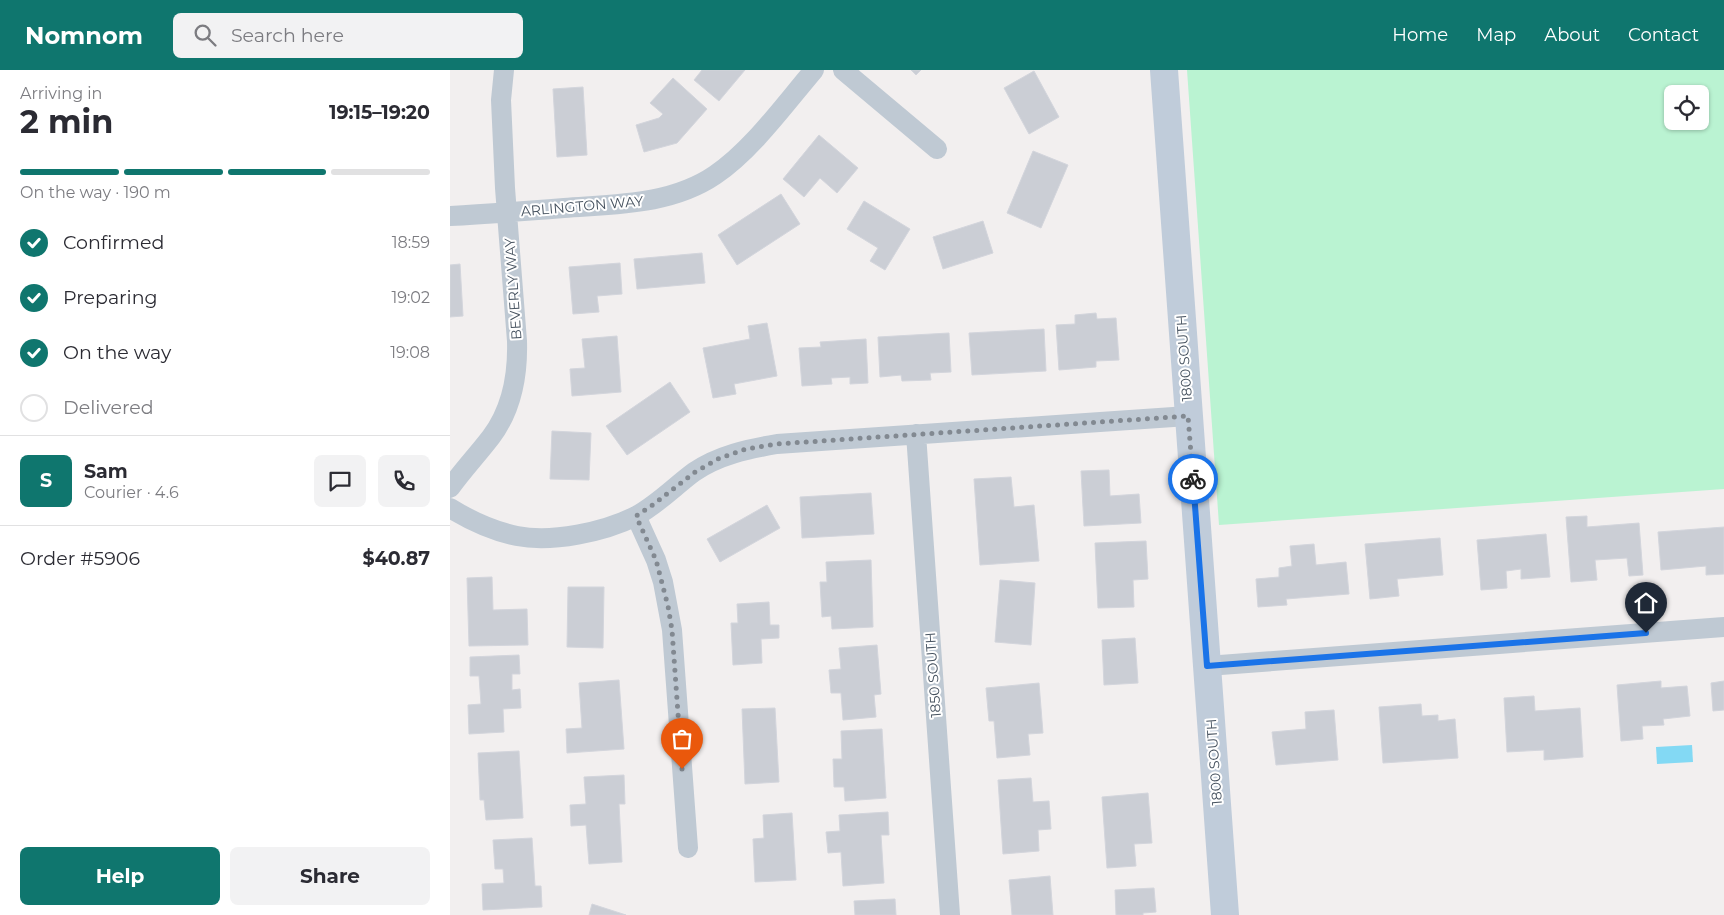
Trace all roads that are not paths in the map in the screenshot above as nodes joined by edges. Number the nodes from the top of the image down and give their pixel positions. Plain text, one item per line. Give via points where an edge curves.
1 (504, 70) edge
2 (814, 70) edge
3 (843, 70) edge
4 (1164, 70) edge
5 (937, 150) dead end
6 (508, 212) junction
7 (450, 216) edge
8 (1188, 416) junction
9 (916, 434) junction
10 (450, 488) edge
11 (450, 508) edge
12 (636, 516) junction
13 (1724, 627) edge
14 (1207, 666) junction
15 (688, 848) dead end
16 (950, 915) edge
17 (1224, 915) edge

1 - 6 street, BEVERLY WAY via 502,100
2 - 6 street, ARLINGTON WAY via 747,148 720,172 695,186 631,203
3 - 5 street
4 - 8 main road, 1800 SOUTH
6 - 7 street, ARLINGTON WAY
6 - 10 street, BEVERLY WAY via 518,361 515,381 503,418 493,435
8 - 9 street
8 - 14 main road, 1800 SOUTH
9 - 12 street via 746,449 695,472
9 - 16 street, 1850 SOUTH
11 - 12 street via 492,529 543,538 604,528
12 - 15 street via 660,574 672,630
13 - 14 street
14 - 17 main road, 1800 SOUTH

